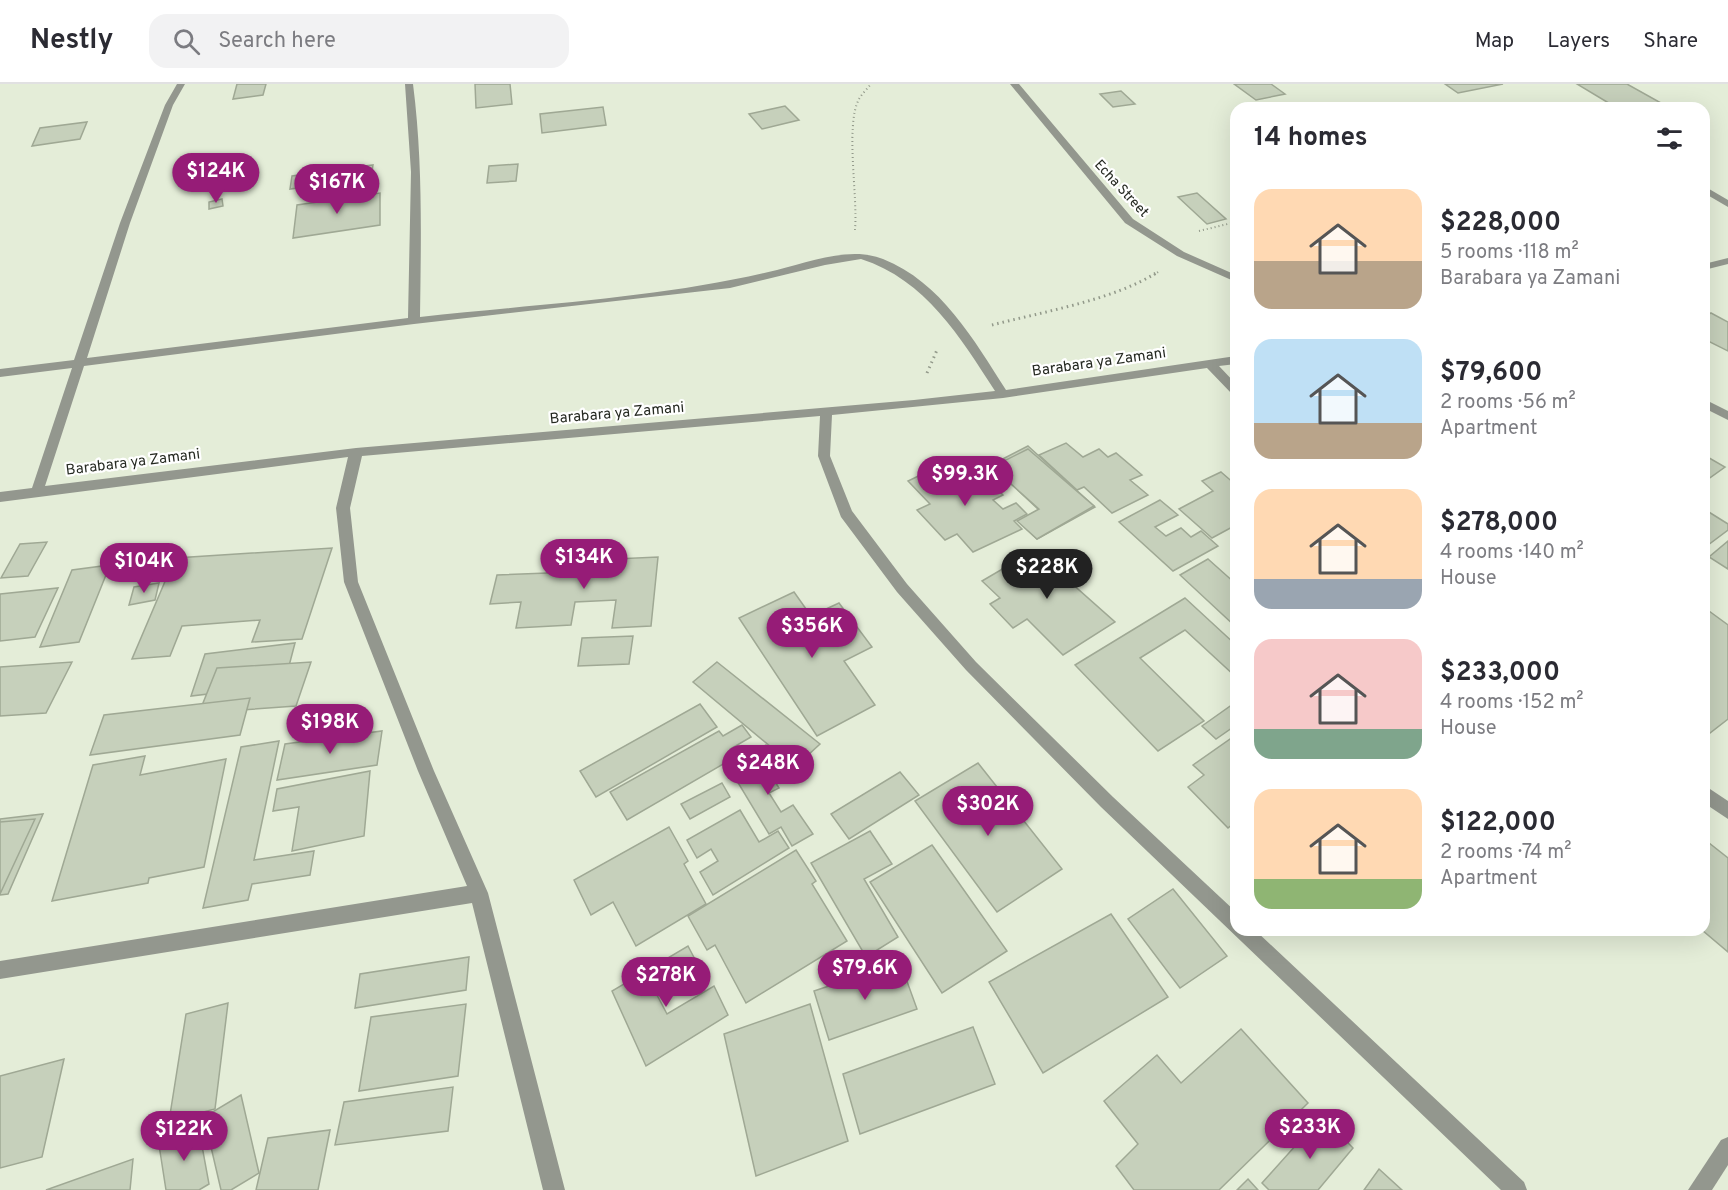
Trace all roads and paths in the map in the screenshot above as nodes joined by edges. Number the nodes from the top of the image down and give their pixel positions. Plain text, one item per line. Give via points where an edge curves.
1 (181, 84) edge
2 (409, 84) edge
3 (871, 84) edge
4 (1014, 84) edge
5 (1710, 193) edge
6 (1728, 204) edge
7 (1152, 239) junction
8 (848, 257) junction
9 (1728, 261) edge
10 (1710, 266) edge
11 (1230, 277) edge
12 (414, 321) junction
13 (963, 332) junction
14 (1230, 361) edge
15 (78, 363) junction
16 (1210, 364) junction
17 (0, 373) edge
18 (1230, 386) edge
19 (1003, 394) junction
20 (914, 404) junction
21 (1710, 406) edge
22 (826, 413) junction
23 (1728, 416) edge
24 (356, 452) junction
25 (37, 492) junction
26 (0, 497) edge
27 (1710, 798) edge
28 (1728, 811) edge
29 (479, 893) junction
30 (1230, 918) edge
31 (1248, 936) edge
32 (0, 970) edge
33 (1728, 1147) edge
34 (554, 1190) edge
35 (1516, 1190) edge
36 (1699, 1190) edge

1 - 15 street via 169,105 129,212
2 - 12 street via 416,206
3 - 8 path via 859,99 854,114 857,207
4 - 7 street, Echa Street via 1109,200
5 - 6 street
7 - 11 street, Echa Street
7 - 13 path via 1161,266 1145,280 1071,305
8 - 12 street via 730,285
8 - 13 street via 862,256 881,262 908,277 939,303
9 - 10 street
12 - 15 street
13 - 19 street
13 - 20 path via 940,346
14 - 16 street, Barabara ya Zamani
15 - 17 street
15 - 25 street
16 - 18 street
16 - 19 street, Barabara ya Zamani
19 - 20 street, Barabara ya Zamani
20 - 22 street, Barabara ya Zamani
21 - 23 street
22 - 24 street, Barabara ya Zamani
22 - 30 street via 825,456 846,513 902,588 971,666
24 - 25 street, Barabara ya Zamani
24 - 29 street via 343,508 351,582
25 - 26 street, Barabara ya Zamani
27 - 28 street
29 - 32 street
29 - 34 street
31 - 35 street
33 - 36 street

